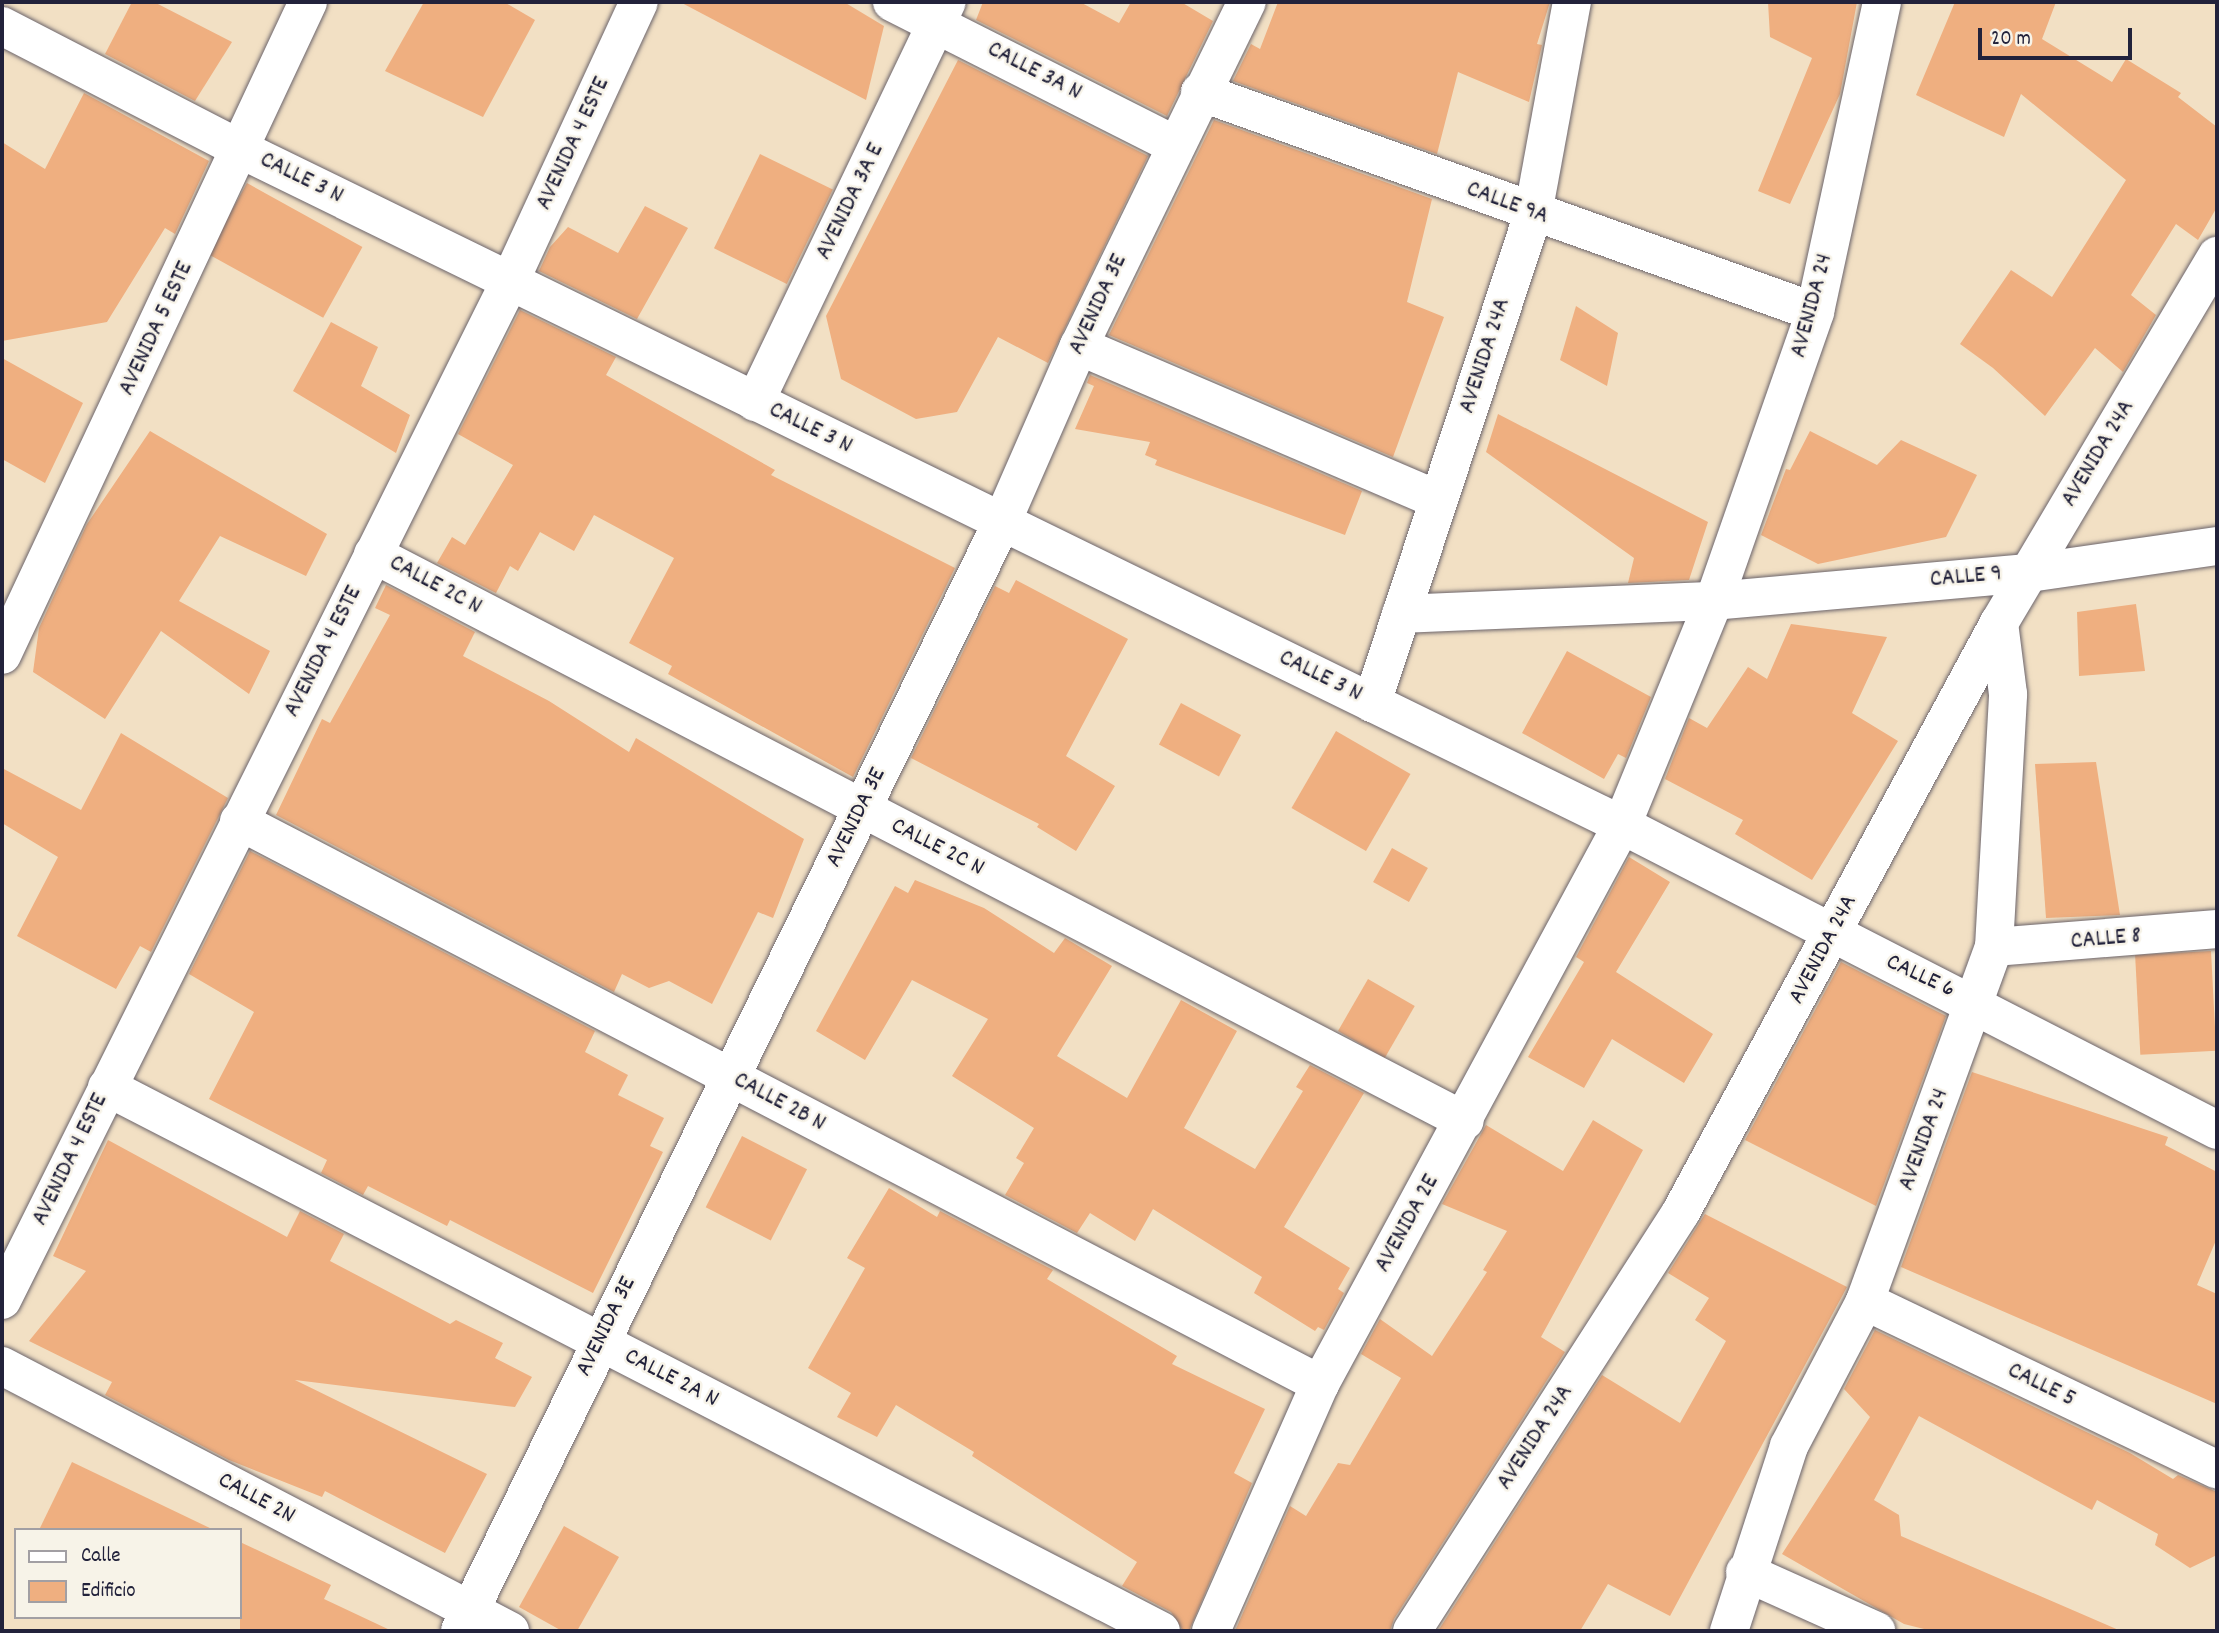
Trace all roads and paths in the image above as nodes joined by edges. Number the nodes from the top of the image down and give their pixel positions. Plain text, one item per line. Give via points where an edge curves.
1 (308, 2) edge
2 (639, 2) edge
3 (892, 2) edge
4 (1247, 2) edge
5 (1572, 2) edge
6 (1882, 2) edge
7 (942, 12) edge
8 (10, 27) edge
9 (1200, 92) junction
10 (1175, 145) junction
11 (242, 150) junction
12 (1533, 215) junction
13 (2217, 256) edge
14 (510, 281) junction
15 (1815, 313) junction
16 (1079, 346) junction
17 (755, 402) junction
18 (1438, 500) junction
19 (1002, 522) junction
20 (2217, 546) edge
21 (373, 554) junction
22 (2029, 573) junction
23 (1714, 601) junction
24 (1401, 614) junction
25 (1998, 623) junction
26 (2, 654) edge
27 (1372, 703) junction
28 (861, 809) junction
29 (239, 821) junction
30 (1622, 825) junction
31 (2217, 929) edge
32 (1832, 936) junction
33 (1994, 947) junction
34 (1976, 1003) junction
35 (730, 1078) junction
36 (107, 1087) junction
37 (1465, 1121) junction
38 (2217, 1130) edge
39 (2, 1300) edge
40 (1865, 1301) junction
41 (600, 1342) junction
42 (2, 1366) edge
43 (1320, 1384) junction
44 (2217, 1470) edge
45 (1745, 1573) junction
46 (465, 1621) edge
47 (510, 1631) edge
48 (1161, 1631) edge
49 (1211, 1631) edge
50 (1412, 1631) edge
51 (1728, 1631) edge
52 (1876, 1631) edge

1 - 11 street, AVENIDA 5 ESTE
2 - 14 street, AVENIDA 4 ESTE
3 - 7 street, CALLE 3A N
4 - 9 street, AVENIDA 3E
5 - 12 street, AVENIDA 24A
6 - 15 street, AVENIDA 24
7 - 10 street, CALLE 3A N
7 - 17 street, AVENIDA 3A E
8 - 11 street, CALLE 3 N
9 - 10 street, AVENIDA 3E
9 - 12 street, CALLE 9A
10 - 16 street, AVENIDA 3E
11 - 14 street, CALLE 3 N
11 - 26 street, AVENIDA 5 ESTE
12 - 15 street, CALLE 9A
12 - 18 street, AVENIDA 24A
13 - 22 street, AVENIDA 24A
14 - 17 street, CALLE 3 N
14 - 21 street, AVENIDA 4 ESTE
15 - 23 street, AVENIDA 24
16 - 18 street
16 - 19 street, AVENIDA 3E
17 - 19 street, CALLE 3 N
18 - 24 street, AVENIDA 24A
19 - 27 street, CALLE 3 N
19 - 28 street, AVENIDA 3E
20 - 22 street, CALLE 9
21 - 28 street, CALLE 2C N
21 - 29 street, AVENIDA 4 ESTE
22 - 23 street, CALLE 9
22 - 25 street, AVENIDA 24A
23 - 24 street, CALLE 9
23 - 30 street
24 - 27 street, AVENIDA 24A
25 - 32 street, AVENIDA 24A
25 - 33 street, AVENIDA 24 via 2008,694
27 - 30 street, CALLE 3 N
28 - 35 street, AVENIDA 3E
28 - 37 street, CALLE 2C N
29 - 35 street, CALLE 2B N
29 - 36 street, AVENIDA 4 ESTE
30 - 32 street, CALLE 6
30 - 37 street, AVENIDA 2E
31 - 33 street, CALLE 8
32 - 34 street, CALLE 6
32 - 50 street, AVENIDA 24A via 1681,1212
33 - 34 street, AVENIDA 24
34 - 38 street, CALLE 6
34 - 40 street, AVENIDA 24
35 - 41 street, AVENIDA 3E
35 - 43 street, CALLE 2B N
36 - 39 street, AVENIDA 4 ESTE
36 - 41 street, CALLE 2A N
37 - 43 street, AVENIDA 2E
40 - 44 street, CALLE 5
40 - 45 street, AVENIDA 24 via 1789,1446
41 - 46 street, AVENIDA 3E
41 - 48 street, CALLE 2A N
42 - 46 street, CALLE 2N
43 - 49 street, AVENIDA 2E
45 - 51 street, AVENIDA 24
45 - 52 street
46 - 47 street, CALLE 2N

